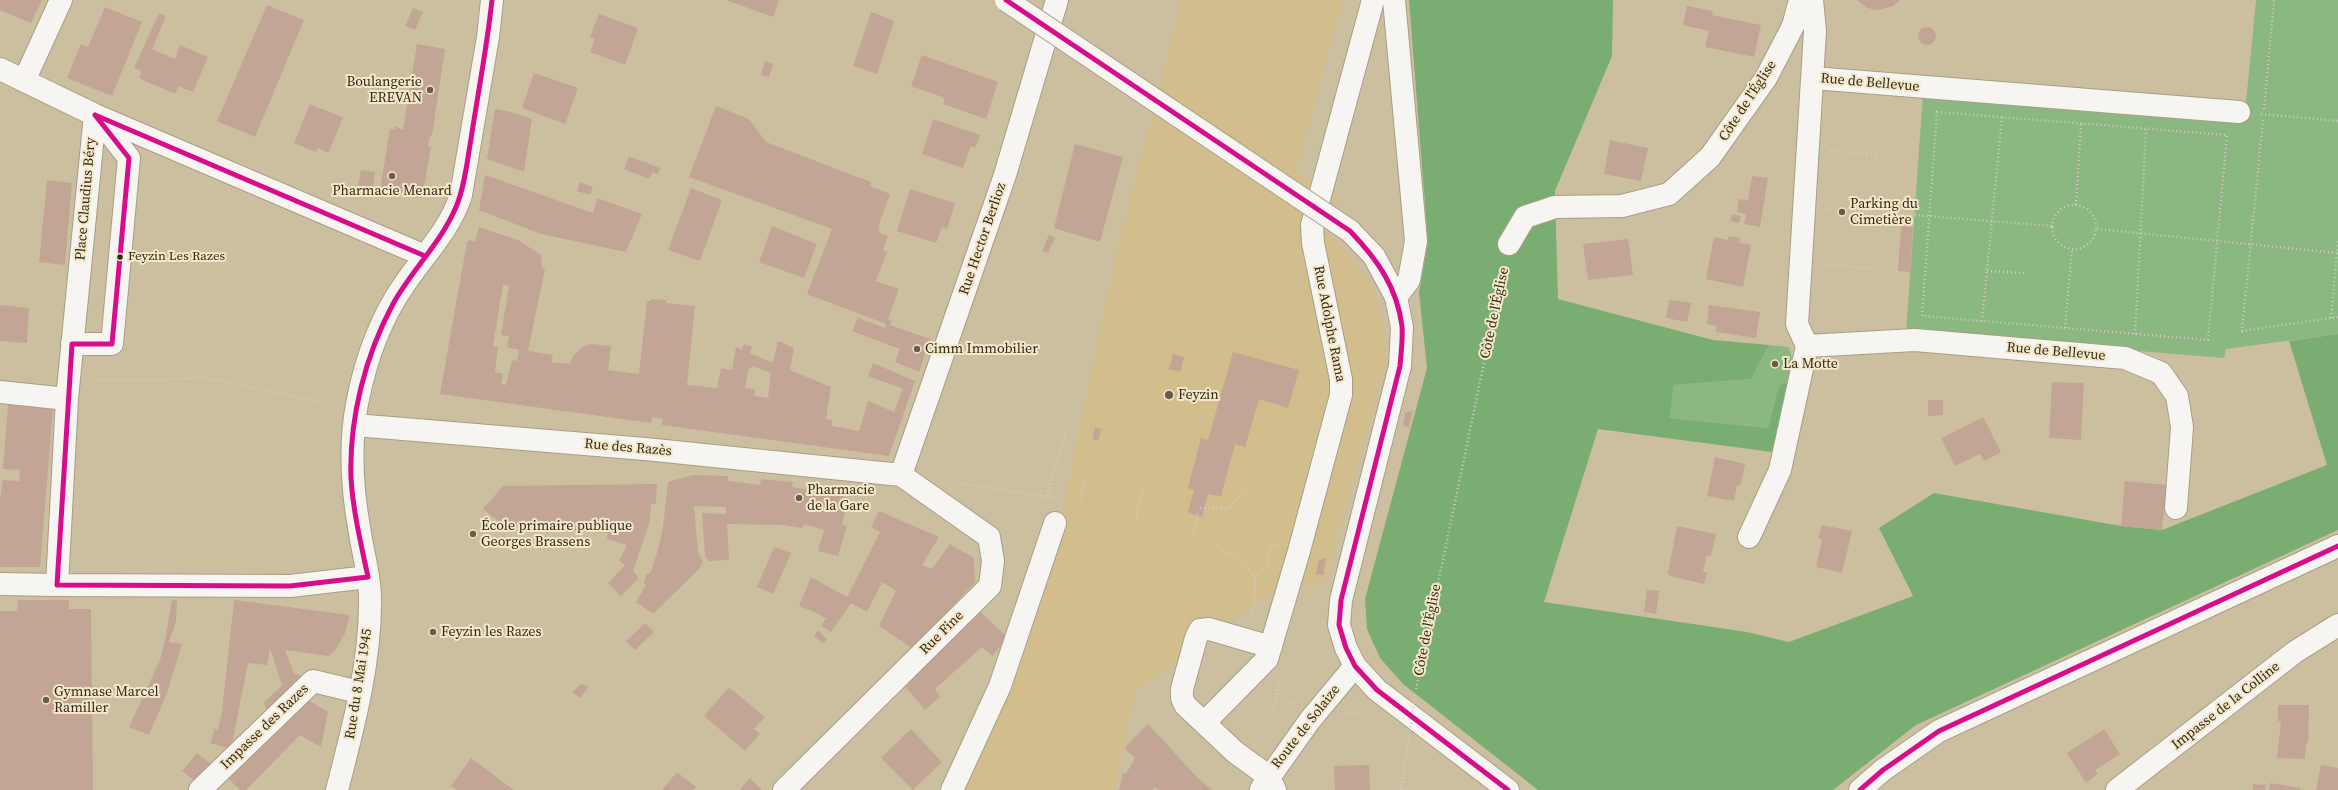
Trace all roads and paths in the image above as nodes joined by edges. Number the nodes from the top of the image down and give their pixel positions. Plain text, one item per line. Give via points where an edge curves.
1 (61, 0) edge
2 (492, 0) edge
3 (1006, 0) edge
4 (1057, 0) edge
5 (1373, 0) edge
6 (1394, 0) edge
7 (1800, 0) edge
8 (1812, 0) edge
9 (2274, 0) edge
10 (0, 69) edge
11 (1813, 78) junction
12 (24, 81) junction
13 (2239, 112) joint
14 (2263, 114) junction
15 (94, 115) junction
16 (2002, 117) junction
17 (2338, 121) edge
18 (2081, 124) junction
19 (2146, 129) junction
20 (1808, 150) junction
21 (1877, 154) dead end
22 (2076, 205) junction
23 (1804, 206) junction
24 (1930, 215) junction
25 (1992, 220) junction
26 (2052, 226) junction
27 (2097, 230) junction
28 (2141, 234) junction
29 (2218, 241) junction
30 (2338, 241) edge
31 (1509, 244) joint
32 (2250, 245) junction
33 (2072, 250) junction
34 (2338, 253) edge
35 (425, 256) junction
36 (1801, 263) junction
37 (1870, 268) dead end
38 (1987, 271) junction
39 (2026, 273) dead end
40 (1396, 298) junction
41 (2338, 317) edge
42 (2331, 318) junction
43 (1982, 321) junction
44 (2066, 328) junction
45 (2135, 334) junction
46 (72, 344) junction
47 (1807, 346) junction
48 (0, 392) edge
49 (67, 399) junction
50 (355, 425) junction
51 (1067, 427) dead end
52 (901, 475) junction
53 (1088, 476) dead end
54 (955, 483) dead end
55 (1143, 490) dead end
56 (1245, 491) dead end
57 (1047, 496) junction
58 (1059, 500) dead end
59 (1078, 506) dead end
60 (1200, 508) dead end
61 (2176, 508) dead end
62 (1198, 513) dead end
63 (1136, 522) dead end
64 (1055, 523) dead end
65 (1749, 537) dead end
66 (1192, 538) dead end
67 (1212, 544) dead end
68 (1271, 544) dead end
69 (2338, 546) edge
70 (368, 576) junction
71 (1255, 576) junction
72 (0, 584) edge
73 (57, 585) junction
74 (2338, 625) edge
75 (1247, 640) junction
76 (1271, 647) junction
77 (1355, 666) junction
78 (359, 692) junction
79 (1204, 723) junction
80 (1268, 785) edge
81 (200, 790) edge
82 (336, 790) edge
83 (784, 790) edge
84 (952, 790) edge
85 (1401, 790) edge
86 (1508, 790) edge
87 (1860, 790) edge
88 (2117, 790) edge

1 - 12 street
2 - 35 street via 461,195 455,214
3 - 40 street, bridge via 1350,231 1374,256
4 - 52 street, Rue Hector Berlioz via 1005,175
5 - 76 street, Rue Adolphe Rama via 1312,225 1313,243 1341,379 1341,395
6 - 40 street via 1416,241 1409,280
7 - 31 street, Côte de l'Église via 1793,26 1766,78 1710,157 1669,194 1622,206 1555,207 1525,217
8 - 11 street, Rue de Bellevue via 1815,31
9 - 14 path
10 - 12 street
11 - 13 street, Rue de Bellevue
11 - 20 street, Rue de Bellevue
12 - 15 street
13 - 14 path
14 - 17 path
14 - 32 path
15 - 35 street, Place Claudius Béry
15 - 46 street, Place Claudius Béry
15 - 46 street via 129,158 112,344
16 - 18 path
16 - 24 path via 1938,112
16 - 25 path
18 - 19 path
18 - 22 path
19 - 28 path
19 - 29 path via 2227,136
20 - 21 path
20 - 23 street, Rue de Bellevue
22 - 26 path via 2062,208 2053,219
22 - 27 path via 2089,210
23 - 24 path
23 - 36 street, Rue de Bellevue
24 - 25 path
24 - 43 path via 1922,316
25 - 26 path
25 - 38 path
26 - 33 path via 2052,233 2059,245
27 - 28 path
27 - 33 path via 2086,247
28 - 29 path
28 - 45 path
29 - 32 path
29 - 45 path via 2208,340
30 - 34 path
31 - 85 path, Côte de l'Église, bridge via 1415,693
32 - 34 path
32 - 42 path via 2242,332
33 - 44 path
34 - 42 path
35 - 50 street via 405,283 376,339 362,383
36 - 37 path
36 - 47 street, Rue de Bellevue via 1797,324
38 - 39 path
38 - 43 path
40 - 77 street via 1402,327 1400,366 1340,600 1339,625
41 - 42 path
43 - 44 path
44 - 45 path
46 - 49 street, Place Claudius Béry
47 - 61 street, Rue de Bellevue via 1914,340 2125,358 2161,373 2177,396 2182,427
47 - 65 street via 1780,470
48 - 49 street
49 - 50 path via 93,381 205,378 323,402
49 - 73 street, Place Claudius Béry
50 - 52 street, Rue des Razès via 645,449
50 - 70 street via 352,473 355,508
51 - 57 path
52 - 83 street, Rue Fine via 989,538 993,561 990,586
53 - 59 path
54 - 57 path
55 - 63 path
56 - 60 path via 1228,509
57 - 58 path
62 - 66 path
64 - 84 street via 1000,686
67 - 71 path via 1239,558
68 - 71 path via 1266,567
69 - 87 street via 1939,730 1883,770
70 - 73 street via 290,586
70 - 78 street, Rue du 8 Mai 1945 via 370,597 367,646
71 - 75 path via 1257,590
72 - 73 street
74 - 88 street, Impasse de la Colline via 2295,652
75 - 76 street
75 - 79 street via 1209,629 1200,630 1182,689 1182,698 1185,705
76 - 79 street, Rue Adolphe Rama via 1267,659
77 - 80 street, Route de Solaize via 1310,720
77 - 86 street via 1377,690
78 - 81 street, Impasse des Razes via 313,681
78 - 82 street, Rue du 8 Mai 1945
79 - 80 street

